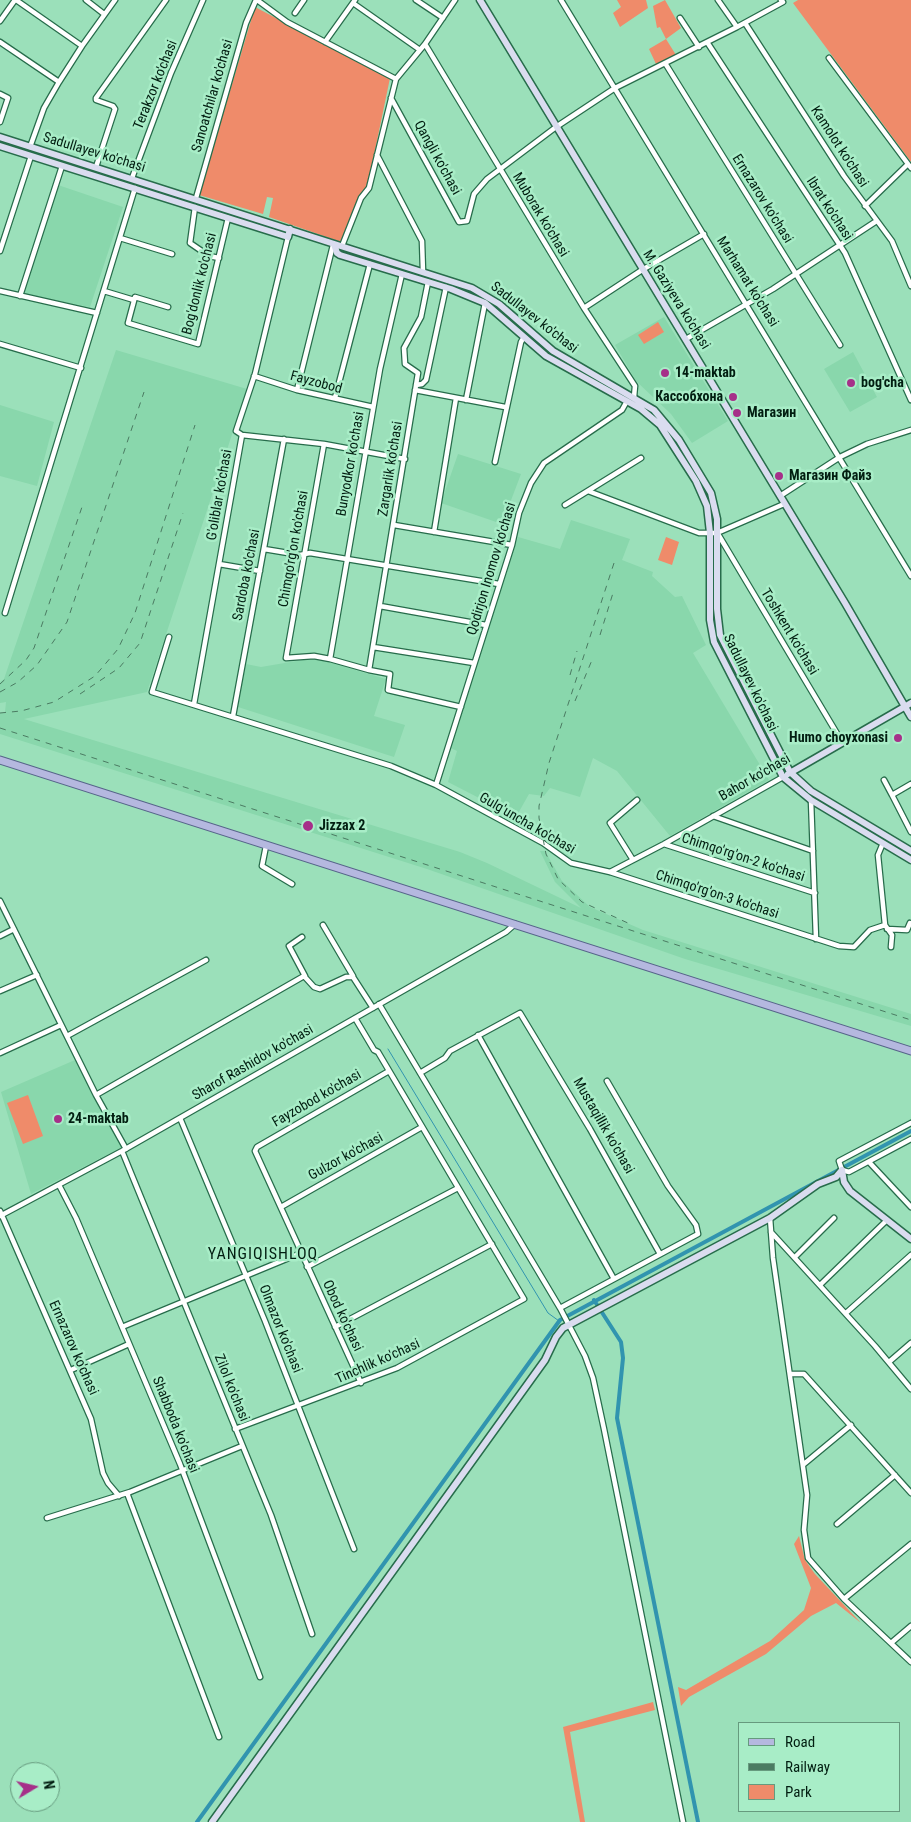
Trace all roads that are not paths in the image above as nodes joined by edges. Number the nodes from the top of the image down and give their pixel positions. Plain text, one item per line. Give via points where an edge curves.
1 (16, 0) edge
2 (86, 0) edge
3 (115, 0) edge
4 (166, 0) edge
5 (203, 0) edge
6 (256, 0) edge
7 (304, 0) edge
8 (416, 0) edge
9 (456, 0) edge
10 (480, 0) edge
11 (561, 0) edge
12 (718, 0) edge
13 (782, 1) edge
14 (354, 2) edge
15 (295, 12) dead end
16 (104, 14) junction
17 (443, 18) junction
18 (680, 18) dead end
19 (0, 21) edge
20 (745, 23) junction
21 (737, 27) junction
22 (0, 42) edge
23 (325, 42) junction
24 (707, 42) junction
25 (425, 44) junction
26 (82, 46) junction
27 (699, 46) junction
28 (420, 50) junction
29 (829, 58) dead end
30 (665, 64) junction
31 (396, 80) junction
32 (59, 82) junction
33 (615, 88) junction
34 (0, 94) edge
35 (391, 98) junction
36 (0, 122) edge
37 (556, 126) junction
38 (0, 137) edge
39 (0, 146) edge
40 (30, 147) junction
41 (377, 155) junction
42 (30, 156) junction
43 (62, 166) junction
44 (96, 167) junction
45 (909, 167) edge
46 (500, 169) junction
47 (132, 178) junction
48 (135, 188) junction
49 (183, 194) junction
50 (196, 198) junction
51 (183, 203) junction
52 (865, 206) junction
53 (196, 208) junction
54 (228, 218) junction
55 (876, 222) junction
56 (290, 229) junction
57 (704, 234) junction
58 (288, 237) junction
59 (120, 238) junction
60 (334, 244) junction
61 (839, 245) junction
62 (342, 246) junction
63 (0, 251) edge
64 (172, 254) dead end
65 (218, 258) junction
66 (370, 264) junction
67 (642, 270) junction
68 (423, 272) junction
69 (402, 274) junction
70 (795, 274) junction
71 (428, 282) junction
72 (911, 286) edge
73 (446, 287) junction
74 (0, 291) edge
75 (104, 291) junction
76 (20, 296) junction
77 (134, 300) junction
78 (485, 303) junction
79 (747, 303) junction
80 (168, 306) dead end
81 (584, 308) junction
82 (97, 313) junction
83 (524, 337) junction
84 (686, 339) junction
85 (0, 344) edge
86 (840, 345) dead end
87 (81, 368) junction
88 (254, 376) junction
89 (416, 388) junction
90 (297, 390) junction
91 (634, 397) junction
92 (335, 398) junction
93 (456, 398) junction
94 (466, 400) junction
95 (911, 400) edge
96 (627, 401) junction
97 (373, 406) junction
98 (505, 407) junction
99 (911, 431) edge
100 (242, 435) junction
101 (284, 439) junction
102 (324, 444) junction
103 (364, 451) junction
104 (840, 457) junction
105 (641, 458) dead end
106 (405, 459) junction
107 (495, 462) dead end
108 (588, 491) junction
109 (780, 496) junction
110 (784, 504) junction
111 (565, 506) dead end
112 (394, 525) junction
113 (434, 532) junction
114 (714, 533) junction
115 (512, 545) junction
116 (264, 549) junction
117 (305, 554) junction
118 (346, 559) junction
119 (219, 564) junction
120 (387, 566) junction
121 (260, 571) junction
122 (911, 576) edge
123 (499, 584) junction
124 (380, 606) junction
125 (5, 613) dead end
126 (486, 625) junction
127 (169, 638) dead end
128 (373, 647) junction
129 (330, 659) junction
130 (474, 663) junction
131 (369, 670) junction
132 (194, 704) junction
133 (908, 705) edge
134 (461, 707) junction
135 (232, 716) junction
136 (911, 717) edge
137 (842, 742) junction
138 (0, 760) edge
139 (790, 772) junction
140 (783, 777) junction
141 (884, 780) dead end
142 (911, 784) edge
143 (436, 785) junction
144 (892, 795) junction
145 (637, 800) dead end
146 (811, 800) junction
147 (713, 816) junction
148 (911, 832) edge
149 (883, 843) junction
150 (664, 844) junction
151 (266, 846) junction
152 (813, 851) junction
153 (911, 851) edge
154 (633, 860) junction
155 (911, 860) edge
156 (610, 872) junction
157 (292, 884) dead end
158 (815, 893) junction
159 (0, 901) edge
160 (910, 923) edge
161 (515, 924) junction
162 (324, 925) dead end
163 (886, 927) junction
164 (14, 929) junction
165 (0, 936) edge
166 (302, 937) dead end
167 (816, 939) junction
168 (891, 947) dead end
169 (206, 960) dead end
170 (36, 975) junction
171 (305, 976) junction
172 (353, 976) junction
173 (0, 991) edge
174 (379, 1004) junction
175 (373, 1008) junction
176 (355, 1018) junction
177 (62, 1025) junction
178 (478, 1035) junction
179 (67, 1036) junction
180 (911, 1051) edge
181 (0, 1053) edge
182 (389, 1071) junction
183 (420, 1073) junction
184 (608, 1081) dead end
185 (96, 1094) junction
186 (180, 1118) junction
187 (911, 1122) edge
188 (422, 1127) junction
189 (911, 1139) edge
190 (257, 1147) joint
191 (124, 1150) junction
192 (869, 1162) junction
193 (842, 1170) junction
194 (59, 1185) junction
195 (458, 1188) junction
196 (281, 1206) junction
197 (911, 1207) edge
198 (1, 1214) edge
199 (770, 1218) junction
200 (834, 1218) dead end
201 (886, 1220) junction
202 (771, 1232) junction
203 (911, 1239) edge
204 (492, 1244) junction
205 (301, 1253) junction
206 (660, 1254) junction
207 (911, 1254) edge
208 (795, 1257) junction
209 (308, 1267) junction
210 (246, 1276) junction
211 (614, 1279) junction
212 (820, 1285) junction
213 (184, 1301) junction
214 (560, 1308) junction
215 (846, 1314) junction
216 (568, 1325) junction
217 (122, 1327) junction
218 (335, 1327) junction
219 (911, 1342) edge
220 (129, 1344) junction
221 (888, 1362) junction
222 (70, 1370) junction
223 (790, 1374) junction
224 (361, 1383) junction
225 (911, 1389) edge
226 (299, 1406) junction
227 (851, 1425) junction
228 (235, 1430) junction
229 (242, 1446) junction
230 (804, 1464) junction
231 (183, 1472) junction
232 (895, 1475) junction
233 (127, 1493) junction
234 (911, 1493) edge
235 (119, 1496) junction
236 (47, 1518) dead end
237 (837, 1524) dead end
238 (911, 1544) edge
239 (354, 1549) dead end
240 (844, 1599) junction
241 (911, 1626) edge
242 (312, 1634) dead end
243 (891, 1643) junction
244 (911, 1662) edge
245 (260, 1678) dead end
246 (219, 1737) dead end
247 (212, 1822) edge
248 (684, 1822) edge

1 - 19 street
1 - 26 street
2 - 16 street
3 - 16 street
4 - 44 street via 96,98 115,109
5 - 47 street, Terakzor ko'chasi via 171,73
6 - 23 street via 287,22
6 - 50 street, Sanoatchilar ko'chasi via 246,23
7 - 15 street
8 - 17 street
9 - 17 street
10 - 37 main road, M. Gaziyeva ko'chasi
11 - 33 street, Marhamat ko'chasi
12 - 21 street
13 - 20 street
14 - 23 street
14 - 28 street
16 - 26 street
17 - 25 street
18 - 27 street
20 - 21 street
20 - 52 street, Kamolot ko'chasi
21 - 24 street
22 - 32 street
23 - 31 street
24 - 27 street
24 - 61 street, Ibrat ko'chasi
25 - 28 street
25 - 46 street, Muborak ko'chasi
26 - 32 street
27 - 30 street
28 - 31 street
29 - 45 street
30 - 33 street
30 - 70 street, Ernazarov ko'chasi
31 - 35 street
32 - 40 street via 44,108
33 - 37 street
33 - 57 street, Marhamat ko'chasi
34 - 36 street via 8,98
35 - 41 street
35 - 46 street, Qangli ko'chasi via 459,222 466,221 474,194
37 - 46 street
37 - 67 main road, M. Gaziyeva ko'chasi
38 - 40 main road, Sadullayev ko'chasi
39 - 42 main road, Sadullayev ko'chasi
40 - 44 main road, Sadullayev ko'chasi
41 - 62 street via 370,188 361,198
41 - 68 street via 422,242
42 - 43 main road, Sadullayev ko'chasi
42 - 63 street
43 - 48 main road, Sadullayev ko'chasi
43 - 76 street
44 - 47 main road, Sadullayev ko'chasi
45 - 52 street
46 - 81 street, Muborak ko'chasi
47 - 49 main road, Sadullayev ko'chasi
48 - 51 main road, Sadullayev ko'chasi
48 - 59 street
49 - 50 main road, Sadullayev ko'chasi
49 - 51 main road
50 - 56 main road, Sadullayev ko'chasi
51 - 53 main road, Sadullayev ko'chasi
52 - 55 street, Kamolot ko'chasi
53 - 54 main road, Sadullayev ko'chasi
53 - 65 street via 190,243
54 - 58 main road, Sadullayev ko'chasi
54 - 65 street, Bog'donlik ko'chasi
55 - 61 street
55 - 72 street, Kamolot ko'chasi via 892,242
56 - 58 main road
56 - 60 main road, Sadullayev ko'chasi
57 - 67 street
57 - 79 street, Marhamat ko'chasi
58 - 88 street, G'oliblar ko'chasi
59 - 64 street
59 - 75 street
60 - 62 main road, Sadullayev ko'chasi
60 - 66 main road via 337,253
60 - 90 street
61 - 70 street
61 - 95 street, Ibrat ko'chasi
62 - 68 main road, Sadullayev ko'chasi
65 - 77 street, Bog'donlik ko'chasi via 198,344 128,323
66 - 69 main road
66 - 92 street
67 - 81 street
67 - 84 main road, M. Gaziyeva ko'chasi
68 - 91 main road, Sadullayev ko'chasi via 489,296 553,351
69 - 71 main road
69 - 97 street, Bunyodkor ko'chasi
70 - 79 street
70 - 86 street, Ernazarov ko'chasi
71 - 73 main road
71 - 89 street via 421,317 404,348 405,364 418,373
73 - 78 main road
73 - 89 street via 426,380
74 - 76 street
75 - 77 street
75 - 82 street
76 - 82 street
77 - 80 street, Bog'donlik ko'chasi via 135,297
78 - 83 main road
78 - 94 street
79 - 84 street
79 - 104 street, Marhamat ko'chasi
81 - 91 street, Muborak ko'chasi via 635,386
82 - 87 street
83 - 96 main road via 560,364
83 - 98 street
84 - 109 main road, M. Gaziyeva ko'chasi
85 - 87 street
87 - 125 street
88 - 90 street, Fayzobod
88 - 100 street, G'oliblar ko'chasi via 236,431
89 - 93 street
89 - 106 street, Zargarlik ko'chasi
90 - 92 street, Fayzobod
91 - 114 main road, Sadullayev ko'chasi via 665,421 700,473 713,500
92 - 97 street, Fayzobod
93 - 94 street
93 - 113 street
94 - 98 street
96 - 114 main road via 654,419 674,444 705,499
96 - 115 street, Qodirjon Inomov ko'chasi via 622,410 544,463 531,483
97 - 103 street, Bunyodkor ko'chasi
98 - 107 street
99 - 104 street via 867,444
100 - 101 street
100 - 119 street, G'oliblar ko'chasi
101 - 102 street
101 - 116 street, Sardoba ko'chasi
102 - 103 street
102 - 117 street, Chimqo'rg'on ko'chasi
103 - 106 street
103 - 118 street, Bunyodkor ko'chasi
104 - 109 street
104 - 122 street, Marhamat ko'chasi
105 - 108 street
106 - 112 street, Zargarlik ko'chasi
108 - 111 street
108 - 114 street via 699,533
109 - 110 main road, M. Gaziyeva ko'chasi
110 - 114 street
110 - 133 main road, M. Gaziyeva ko'chasi
112 - 113 street
112 - 120 street, Zargarlik ko'chasi
113 - 115 street
114 - 137 street, Toshkent ko'chasi
114 - 139 main road via 720,635
114 - 140 main road, Sadullayev ko'chasi via 709,606 714,642
115 - 123 street, Qodirjon Inomov ko'chasi
116 - 117 street
116 - 121 street, Sardoba ko'chasi
117 - 118 street
117 - 129 street, Chimqo'rg'on ko'chasi via 286,658 314,656
118 - 120 street
118 - 129 street, Bunyodkor ko'chasi
119 - 121 street
119 - 132 street, G'oliblar ko'chasi
120 - 123 street
120 - 124 street, Zargarlik ko'chasi
121 - 135 street, Sardoba ko'chasi
123 - 126 street, Qodirjon Inomov ko'chasi
124 - 126 street
124 - 128 street, Zargarlik ko'chasi
126 - 130 street, Qodirjon Inomov ko'chasi
127 - 132 street, Gulg'uncha ko'chasi via 152,692
128 - 130 street
128 - 131 street, Zargarlik ko'chasi
129 - 131 street
130 - 134 street, Qodirjon Inomov ko'chasi
131 - 134 street via 390,674 388,690
132 - 135 street, Gulg'uncha ko'chasi
133 - 136 main road, M. Gaziyeva ko'chasi
133 - 137 main road, Bahor ko'chasi
134 - 143 street, Qodirjon Inomov ko'chasi
135 - 143 street, Gulg'uncha ko'chasi via 391,766
137 - 139 main road, Bahor ko'chasi
138 - 151 main road
139 - 140 main road, Bahor ko'chasi
139 - 153 main road via 812,791
140 - 146 main road, Sadullayev ko'chasi
140 - 147 street, Bahor ko'chasi
141 - 144 street
142 - 144 street
143 - 156 street, Gulg'uncha ko'chasi via 543,843 571,863
144 - 148 street
145 - 154 street via 610,823
146 - 149 main road, Sadullayev ko'chasi
146 - 152 street
147 - 150 street, Bahor ko'chasi
147 - 152 street
149 - 155 main road, Sadullayev ko'chasi
149 - 163 street via 878,856
150 - 154 street, Bahor ko'chasi
150 - 158 street, Chimqo'rg'on-2 ko'chasi
151 - 157 street via 262,866
151 - 161 main road
152 - 158 street
154 - 156 street, Bahor ko'chasi
156 - 167 street, Chimqo'rg'on-3 ko'chasi
158 - 167 street
159 - 164 street, Zilol ko'chasi
160 - 163 street via 906,930
161 - 174 street, Sharof Rashidov ko'chasi
161 - 180 main road
162 - 172 street
163 - 167 street, Chimqo'rg'on-3 ko'chasi via 870,930 854,947
163 - 168 street via 892,935
164 - 165 street
164 - 170 street, Zilol ko'chasi
166 - 171 street via 288,946
169 - 179 street
170 - 173 street
170 - 177 street, Zilol ko'chasi
171 - 172 street via 320,989
171 - 185 street
172 - 175 street
174 - 175 street, Sharof Rashidov ko'chasi
174 - 183 street
175 - 176 street, Sharof Rashidov ko'chasi
176 - 182 street
176 - 186 street, Sharof Rashidov ko'chasi
177 - 179 street, Zilol ko'chasi
177 - 181 street
178 - 183 street
178 - 206 street, Mustaqillik ko'chasi via 520,1013
178 - 211 street
179 - 185 street, Zilol ko'chasi
182 - 188 street
182 - 190 street, Fayzobod ko'chasi
183 - 214 street
184 - 206 street via 668,1186 696,1225 698,1234
185 - 191 street, Zilol ko'chasi
186 - 191 street, Sharof Rashidov ko'chasi
186 - 210 street, Olmazor ko'chasi
187 - 193 street via 838,1161
188 - 195 street
188 - 196 street, Gulzor ko'chasi
189 - 192 street
190 - 196 street, Obod ko'chasi via 256,1155
191 - 194 street, Sharof Rashidov ko'chasi
191 - 213 street, Zilol ko'chasi
192 - 193 street via 849,1172
192 - 197 street
193 - 199 main road
193 - 201 main road via 850,1191
194 - 198 street, Sharof Rashidov ko'chasi
194 - 217 street, Shabboda ko'chasi
195 - 204 street
195 - 209 street
196 - 205 street, Obod ko'chasi
198 - 222 street, Ernazarov ko'chasi
199 - 202 street
199 - 216 main road
200 - 208 street
201 - 203 main road
201 - 212 street
202 - 208 street
202 - 223 street
204 - 218 street
204 - 224 street, Tinchlik ko'chasi via 524,1300 448,1342
205 - 209 street, Obod ko'chasi
205 - 210 street
206 - 211 street
207 - 215 street
208 - 212 street
209 - 218 street, Obod ko'chasi
210 - 213 street
210 - 226 street, Olmazor ko'chasi
211 - 214 street
212 - 215 street
213 - 217 street
213 - 228 street, Zilol ko'chasi
214 - 216 street
215 - 221 street
216 - 247 main road via 556,1337 545,1360
216 - 248 street via 593,1378
217 - 220 street, Shabboda ko'chasi
218 - 224 street, Obod ko'chasi
219 - 221 street
220 - 222 street
220 - 231 street, Shabboda ko'chasi
221 - 225 street
222 - 235 street, Ernazarov ko'chasi via 91,1419 103,1473
223 - 227 street via 804,1374
223 - 230 street
224 - 226 street, Tinchlik ko'chasi
226 - 228 street, Tinchlik ko'chasi
226 - 239 street, Olmazor ko'chasi
227 - 230 street
227 - 232 street
228 - 229 street, Zilol ko'chasi
229 - 231 street
229 - 242 street, Zilol ko'chasi via 271,1515
230 - 240 street via 807,1495 804,1530 808,1558
231 - 233 street
231 - 245 street, Shabboda ko'chasi
232 - 234 street
232 - 237 street
233 - 235 street
233 - 246 street
235 - 236 street
238 - 240 street
240 - 243 street
241 - 243 street
243 - 244 street

